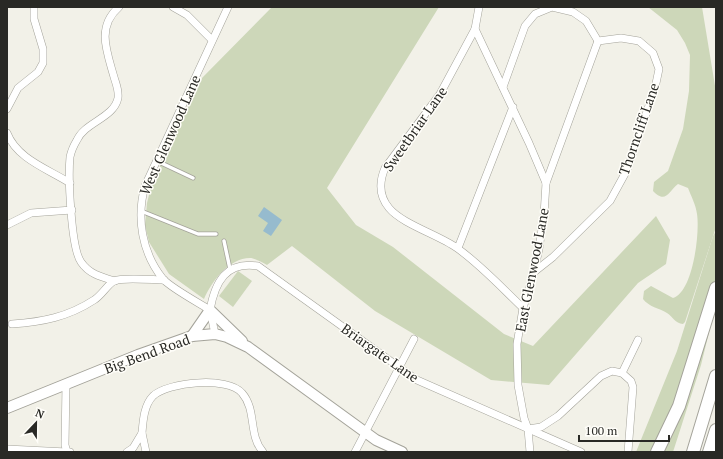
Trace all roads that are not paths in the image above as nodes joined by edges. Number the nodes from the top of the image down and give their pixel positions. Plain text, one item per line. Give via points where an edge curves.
1 (34, 7) edge
2 (119, 7) edge
3 (173, 7) edge
4 (228, 7) edge
5 (479, 7) edge
6 (475, 29) junction
7 (212, 40) junction
8 (598, 41) junction
9 (503, 87) junction
10 (513, 107) junction
11 (7, 109) edge
12 (7, 133) edge
13 (157, 161) junction
14 (193, 178) dead end
15 (70, 183) junction
16 (546, 183) junction
17 (72, 210) junction
18 (140, 210) junction
19 (7, 225) edge
20 (216, 234) dead end
21 (224, 241) dead end
22 (458, 248) junction
23 (230, 270) junction
24 (534, 272) junction
25 (164, 280) junction
26 (115, 281) junction
27 (716, 288) edge
28 (523, 308) junction
29 (210, 310) junction
30 (12, 324) dead end
31 (215, 334) junction
32 (192, 336) junction
33 (414, 339) dead end
34 (638, 340) dead end
35 (248, 347) junction
36 (398, 368) junction
37 (622, 373) junction
38 (716, 376) edge
39 (66, 384) junction
40 (7, 408) edge
41 (528, 429) junction
42 (716, 430) edge
43 (366, 432) junction
44 (142, 433) junction
45 (66, 448) edge
46 (7, 450) edge
47 (70, 452) edge
48 (127, 452) edge
49 (146, 452) edge
50 (263, 452) edge
51 (355, 452) edge
52 (402, 452) edge
53 (530, 452) edge
54 (581, 452) edge
55 (628, 452) edge
56 (657, 452) edge
57 (693, 452) edge
58 (709, 452) edge

1 - 11 street via 34,19 43,49 43,63 38,72 18,88
2 - 15 street via 109,20 104,39 117,85 118,98 112,109 84,128 77,139 70,156
3 - 7 street via 187,15
4 - 7 street, West Glenwood Lane
5 - 6 street
6 - 9 street, East Glenwood Lane
6 - 22 street, Sweetbriar Lane via 450,79 390,161 380,183 385,203 395,214
7 - 13 street, West Glenwood Lane
8 - 9 street via 586,21 573,12 552,7 535,14 525,26
8 - 16 street
8 - 24 street, Thorncliff Lane via 622,38 639,41 652,52 659,69 655,88 627,170 610,201 553,257
9 - 10 street, East Glenwood Lane
10 - 16 street, East Glenwood Lane
10 - 22 street
12 - 15 street via 12,143 26,156
13 - 14 lane
13 - 18 street, West Glenwood Lane via 145,186
15 - 17 street
16 - 24 street, East Glenwood Lane via 544,216
17 - 19 street via 30,213
17 - 26 street via 74,243 81,262 93,274
18 - 20 lane via 198,234
18 - 25 street, West Glenwood Lane via 147,250
21 - 23 lane
22 - 28 street, Sweetbriar Lane
23 - 29 street via 219,284
23 - 36 street, Briargate Lane via 244,265 264,269
24 - 28 street, East Glenwood Lane
25 - 26 street
25 - 29 street, West Glenwood Lane
26 - 30 street via 95,300 72,313 41,322
27 - 56 highway via 679,406
28 - 41 street, East Glenwood Lane via 517,344 517,372
29 - 31 street
29 - 32 main road
29 - 35 main road
31 - 32 main road, Big Bend Road
31 - 35 main road, Big Bend Road
32 - 39 main road, Big Bend Road
33 - 36 street
34 - 37 street
35 - 43 main road, Big Bend Road
36 - 41 street, Briargate Lane via 417,380
36 - 43 street
37 - 41 street via 612,371 601,376 558,416 541,427
37 - 55 street via 631,381 633,387
38 - 57 highway
39 - 40 main road, Big Bend Road
39 - 45 street
41 - 53 street, East Glenwood Lane
41 - 54 street, Briargate Lane
42 - 58 highway
43 - 51 street
43 - 52 main road, Big Bend Road via 376,440
44 - 48 street via 133,448
44 - 49 street
44 - 50 street via 147,406 153,396 167,388 217,382 229,384 240,390 250,404 255,438
45 - 46 street
45 - 47 street

